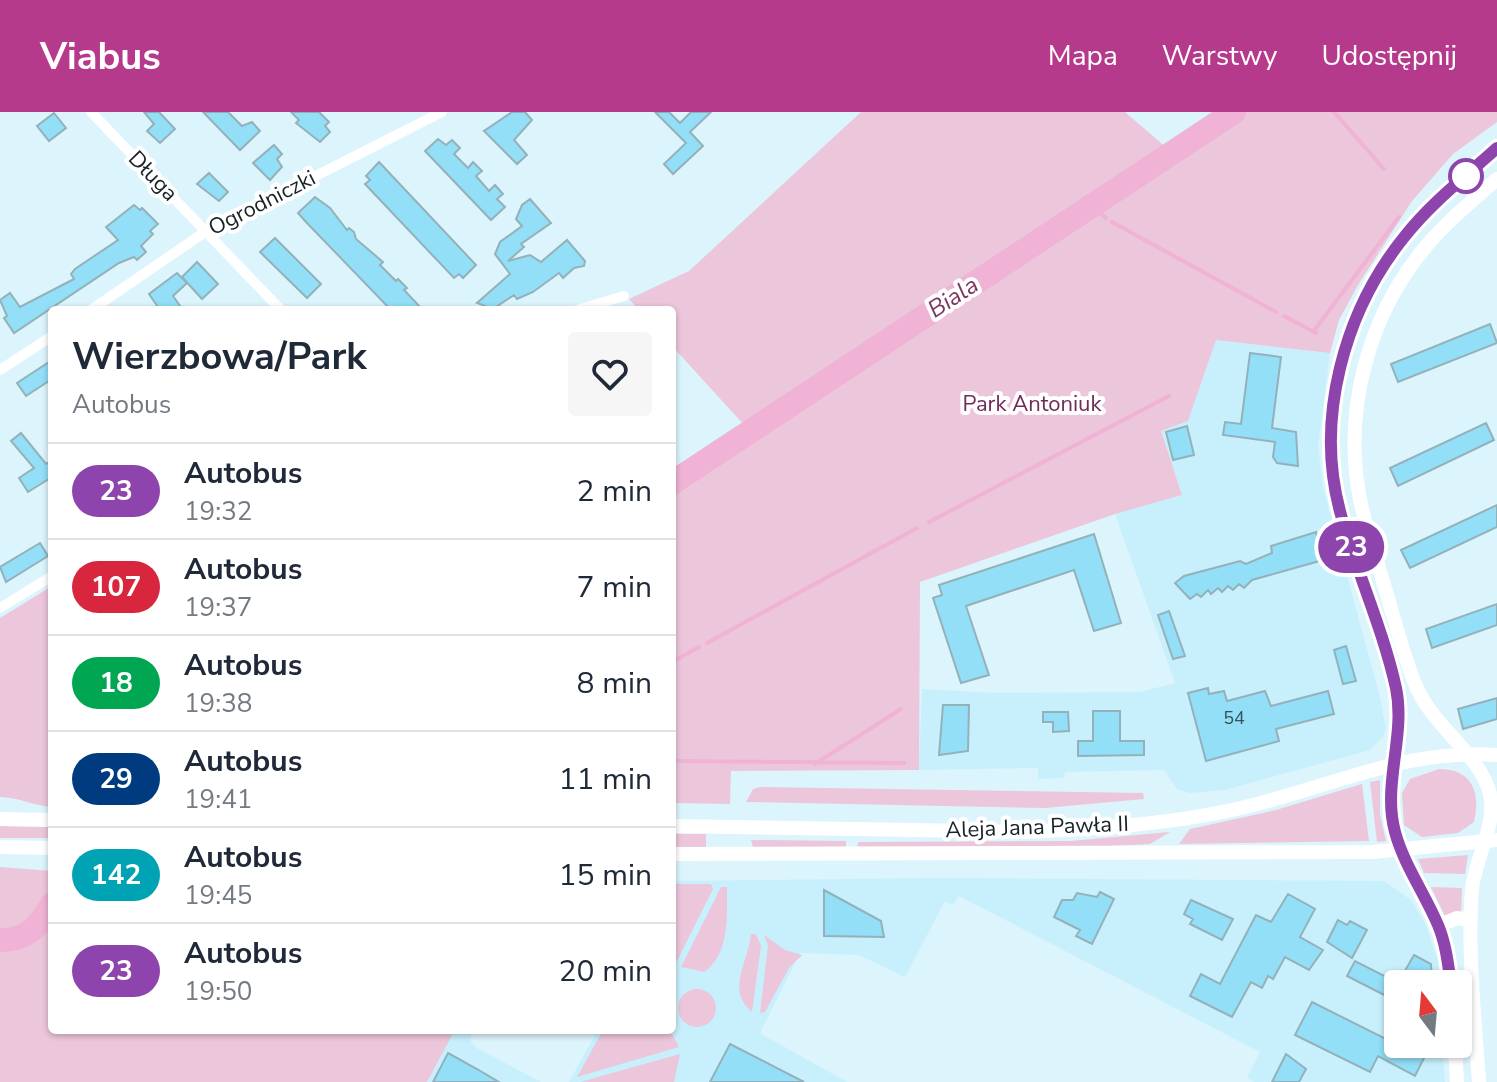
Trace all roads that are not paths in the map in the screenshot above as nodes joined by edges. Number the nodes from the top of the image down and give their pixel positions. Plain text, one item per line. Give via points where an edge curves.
1 (91, 112) edge
2 (442, 112) edge
3 (1497, 148) edge
4 (1497, 179) edge
5 (205, 232) junction
6 (624, 296) dead end
7 (97, 306) edge
8 (277, 306) edge
9 (590, 306) edge
10 (1360, 311) junction
11 (1379, 322) junction
12 (48, 339) edge
13 (0, 370) edge
14 (48, 578) edge
15 (0, 608) edge
16 (1408, 664) junction
17 (1390, 669) junction
18 (1463, 752) junction
19 (1497, 755) edge
20 (1394, 764) junction
21 (0, 819) edge
22 (48, 820) edge
23 (676, 826) edge
24 (860, 829) junction
25 (1490, 841) edge
26 (0, 847) edge
27 (48, 848) edge
28 (1401, 851) junction
29 (676, 854) edge
30 (860, 856) junction
31 (1471, 920) junction
32 (1438, 926) junction
33 (1449, 970) edge
34 (1456, 1058) edge
35 (1457, 1082) edge
36 (1479, 1082) edge

1 - 5 street, Długa
2 - 5 street, Ogrodniczki
3 - 10 main road via 1405,235
4 - 11 main road via 1425,247
5 - 7 street, Ogrodniczki
5 - 8 street, Długa
6 - 9 street
10 - 11 main road via 1376,307
10 - 17 main road via 1338,381 1332,423 1334,476 1340,512
11 - 16 main road via 1361,378 1356,473
12 - 13 street
14 - 15 street
16 - 17 main road
16 - 18 main road via 1427,709
17 - 20 main road via 1400,721
18 - 19 main road
18 - 20 main road
18 - 25 main road via 1479,770 1490,796
20 - 24 main road, Aleja Jana Pawła II via 1250,806 1188,818 1027,832
20 - 28 main road via 1391,812
21 - 22 main road
23 - 24 main road, Aleja Jana Pawła II
24 - 30 main road via 852,845
25 - 28 main road
25 - 31 main road via 1472,888
26 - 27 main road
28 - 30 main road, Aleja Jana Pawła II
28 - 32 main road
29 - 30 main road, Aleja Jana Pawła II
31 - 32 main road via 1457,918
31 - 36 main road
32 - 33 main road
34 - 35 main road

